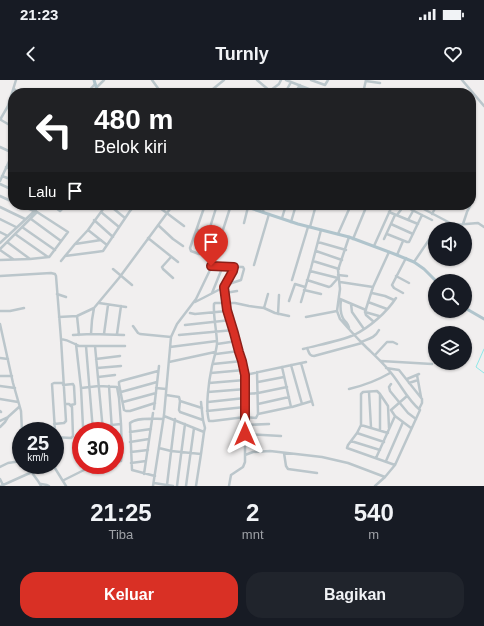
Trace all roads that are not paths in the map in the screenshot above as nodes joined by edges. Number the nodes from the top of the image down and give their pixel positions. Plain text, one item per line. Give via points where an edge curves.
1 (94, 80) edge
2 (104, 80) edge
3 (224, 80) edge
4 (257, 80) edge
5 (281, 80) edge
6 (286, 80) edge
7 (311, 80) edge
8 (328, 80) edge
9 (462, 80) edge
10 (318, 81) edge
11 (366, 81) edge
12 (291, 82) junction
13 (380, 83) dead end
14 (96, 86) junction
15 (300, 86) joint
16 (93, 88) edge
17 (214, 88) edge
18 (265, 88) edge
19 (274, 88) edge
20 (288, 88) edge
21 (305, 88) edge
22 (469, 88) edge
23 (476, 97) edge
24 (8, 106) edge
25 (484, 106) edge
26 (8, 124) edge
27 (8, 165) edge
28 (6, 167) joint
29 (2, 176) junction
30 (8, 178) edge
31 (0, 181) edge
32 (0, 207) edge
33 (115, 210) edge
34 (131, 210) edge
35 (163, 210) edge
36 (169, 210) edge
37 (203, 210) edge
38 (214, 210) edge
39 (229, 210) edge
40 (247, 210) edge
41 (257, 210) edge
42 (284, 210) edge
43 (295, 210) edge
44 (314, 210) edge
45 (349, 210) edge
46 (365, 210) edge
47 (400, 210) edge
48 (425, 210) edge
49 (434, 210) edge
50 (468, 210) edge
51 (34, 211) edge
52 (413, 211) joint
53 (101, 212) joint
54 (263, 212) joint
55 (389, 212) joint
56 (167, 213) junction
57 (269, 214) junction
58 (432, 214) junction
59 (396, 215) junction
60 (422, 215) junction
61 (125, 218) junction
62 (282, 218) junction
63 (0, 219) edge
64 (25, 219) junction
65 (30, 220) junction
66 (94, 220) junction
67 (408, 220) junction
68 (432, 220) dead end
69 (291, 222) junction
70 (448, 222) edge
71 (464, 222) edge
72 (244, 223) dead end
73 (472, 223) edge
74 (391, 224) junction
75 (418, 224) junction
76 (158, 225) junction
77 (184, 226) dead end
78 (16, 227) junction
79 (22, 227) junction
80 (119, 227) junction
81 (309, 227) junction
82 (484, 227) edge
83 (88, 230) junction
84 (197, 230) junction
85 (321, 230) junction
86 (0, 232) edge
87 (15, 234) junction
88 (338, 234) junction
89 (387, 234) junction
90 (413, 234) junction
91 (8, 236) junction
92 (113, 236) junction
93 (208, 236) junction
94 (212, 237) dead end
95 (148, 238) junction
96 (351, 238) junction
97 (384, 239) dead end
98 (101, 240) junction
99 (61, 241) junction
100 (403, 241) junction
101 (428, 241) edge
102 (6, 242) junction
103 (318, 242) junction
104 (0, 243) edge
105 (75, 244) junction
106 (107, 245) junction
107 (183, 246) dead end
108 (374, 246) junction
109 (0, 250) edge
110 (55, 250) junction
111 (346, 250) junction
112 (316, 251) junction
113 (389, 252) junction
114 (397, 255) junction
115 (65, 256) junction
116 (49, 257) junction
117 (171, 257) junction
118 (406, 258) junction
119 (30, 259) junction
120 (0, 260) edge
121 (13, 260) junction
122 (61, 260) dead end
123 (342, 260) junction
124 (313, 261) junction
125 (178, 262) dead end
126 (414, 262) junction
127 (254, 265) dead end
128 (211, 266) junction
129 (223, 266) junction
130 (234, 267) junction
131 (113, 269) dead end
132 (339, 269) junction
133 (233, 271) junction
134 (310, 271) junction
135 (429, 274) edge
136 (0, 276) edge
137 (120, 276) junction
138 (347, 276) dead end
139 (396, 276) junction
140 (173, 278) dead end
141 (339, 278) junction
142 (292, 280) dead end
143 (308, 280) junction
144 (232, 283) junction
145 (409, 283) dead end
146 (132, 285) dead end
147 (225, 287) junction
148 (373, 287) junction
149 (305, 289) junction
150 (237, 291) dead end
151 (225, 293) junction
152 (372, 293) junction
153 (403, 293) dead end
154 (56, 294) junction
155 (212, 294) junction
156 (268, 294) dead end
157 (279, 294) dead end
158 (321, 294) dead end
159 (66, 297) dead end
160 (340, 299) junction
161 (290, 301) dead end
162 (99, 302) junction
163 (193, 302) junction
164 (226, 302) junction
165 (301, 302) dead end
166 (368, 302) junction
167 (351, 304) junction
168 (108, 305) junction
169 (121, 306) junction
170 (126, 307) dead end
171 (24, 308) dead end
172 (94, 308) junction
173 (264, 308) junction
174 (387, 309) junction
175 (91, 310) junction
176 (0, 311) edge
177 (227, 311) junction
178 (366, 311) junction
179 (214, 312) junction
180 (338, 312) junction
181 (472, 312) edge
182 (190, 313) dead end
183 (278, 314) junction
184 (59, 316) junction
185 (78, 316) junction
186 (290, 316) dead end
187 (379, 316) junction
188 (306, 317) dead end
189 (484, 319) edge
190 (92, 320) junction
191 (231, 320) junction
192 (215, 321) junction
193 (374, 322) junction
194 (0, 324) edge
195 (185, 325) dead end
196 (133, 326) dead end
197 (350, 329) junction
198 (364, 329) junction
199 (234, 330) junction
200 (379, 330) dead end
201 (216, 332) junction
202 (91, 334) junction
203 (104, 334) junction
204 (117, 334) junction
205 (73, 335) dead end
206 (79, 335) junction
207 (124, 335) dead end
208 (179, 335) dead end
209 (354, 335) junction
210 (171, 338) junction
211 (61, 339) junction
212 (236, 341) junction
213 (217, 343) junction
214 (362, 343) junction
215 (76, 344) junction
216 (397, 344) dead end
217 (86, 346) junction
218 (95, 346) junction
219 (124, 346) dead end
220 (170, 347) junction
221 (307, 348) junction
222 (303, 349) dead end
223 (239, 352) junction
224 (215, 353) junction
225 (375, 355) junction
226 (120, 356) dead end
227 (0, 358) edge
228 (8, 359) junction
229 (96, 359) junction
230 (242, 361) junction
231 (380, 361) junction
232 (169, 362) junction
233 (306, 362) dead end
234 (302, 363) junction
235 (212, 364) junction
236 (428, 364) edge
237 (291, 365) junction
238 (121, 366) dead end
239 (159, 366) dead end
240 (97, 368) junction
241 (282, 368) junction
242 (386, 368) junction
243 (244, 370) junction
244 (158, 371) junction
245 (257, 372) junction
246 (390, 372) junction
247 (210, 373) junction
248 (245, 375) junction
249 (0, 376) edge
250 (12, 376) junction
251 (115, 376) dead end
252 (98, 377) junction
253 (284, 377) junction
254 (407, 379) junction
255 (245, 380) junction
256 (418, 380) junction
257 (157, 382) junction
258 (258, 382) junction
259 (209, 383) junction
260 (409, 383) junction
261 (63, 384) junction
262 (391, 384) dead end
263 (0, 386) edge
264 (99, 386) junction
265 (109, 386) junction
266 (89, 387) junction
267 (287, 387) junction
268 (15, 388) junction
269 (81, 388) junction
270 (156, 388) junction
271 (166, 389) junction
272 (246, 389) junction
273 (349, 389) dead end
274 (121, 392) junction
275 (208, 392) junction
276 (370, 392) junction
277 (156, 393) junction
278 (258, 393) junction
279 (246, 394) junction
280 (380, 394) junction
281 (166, 395) junction
282 (407, 396) junction
283 (290, 397) junction
284 (421, 397) junction
285 (246, 398) junction
286 (0, 399) edge
287 (180, 401) junction
288 (18, 402) junction
289 (123, 402) junction
290 (201, 402) dead end
291 (208, 402) junction
292 (399, 403) junction
293 (65, 404) junction
294 (155, 404) junction
295 (258, 404) junction
296 (302, 404) junction
297 (71, 405) junction
298 (19, 406) junction
299 (388, 406) junction
300 (245, 407) junction
301 (292, 407) junction
302 (202, 408) junction
303 (154, 409) dead end
304 (419, 409) junction
305 (391, 410) junction
306 (207, 411) junction
307 (153, 413) dead end
308 (258, 414) junction
309 (395, 416) junction
310 (8, 417) junction
311 (164, 417) junction
312 (245, 417) junction
313 (152, 418) junction
314 (175, 419) junction
315 (416, 419) junction
316 (203, 420) junction
317 (0, 421) edge
318 (21, 422) edge
319 (54, 422) edge
320 (83, 422) edge
321 (93, 422) edge
322 (102, 422) edge
323 (112, 422) edge
324 (121, 422) edge
325 (403, 422) junction
326 (64, 423) edge
327 (185, 424) junction
328 (269, 424) dead end
329 (361, 424) junction
330 (245, 426) junction
331 (0, 427) edge
332 (371, 427) junction
333 (194, 428) junction
334 (411, 428) junction
335 (151, 429) junction
336 (380, 430) junction
337 (388, 431) junction
338 (130, 432) junction
339 (204, 432) junction
340 (357, 433) junction
341 (245, 434) junction
342 (281, 436) dead end
343 (64, 438) edge
344 (149, 439) junction
345 (351, 441) junction
346 (130, 442) junction
347 (384, 442) junction
348 (160, 448) junction
349 (148, 450) junction
350 (380, 450) junction
351 (171, 451) junction
352 (131, 452) junction
353 (181, 452) junction
354 (284, 452) junction
355 (191, 453) junction
356 (201, 454) junction
357 (245, 455) junction
358 (376, 458) junction
359 (146, 461) junction
360 (386, 461) junction
361 (12, 463) edge
362 (131, 463) junction
363 (395, 464) junction
364 (0, 467) edge
365 (317, 473) dead end
366 (28, 474) edge
367 (34, 474) edge
368 (60, 474) edge
369 (76, 474) edge
370 (144, 474) junction
371 (155, 476) junction
372 (385, 477) junction
373 (0, 479) edge
374 (64, 480) junction
375 (40, 485) edge
376 (154, 485) edge
377 (166, 485) junction
378 (2, 486) edge
379 (49, 486) edge
380 (66, 486) edge
381 (173, 486) edge
382 (177, 486) edge
383 (186, 486) edge
384 (196, 486) edge
385 (229, 486) edge
386 (375, 486) edge

1 - 14 main road
2 - 14 street
3 - 17 street
4 - 18 street
5 - 19 street
6 - 12 street
7 - 10 street
8 - 10 street via 325,85
9 - 22 street
11 - 13 street
12 - 15 street
12 - 20 street
14 - 16 street
15 - 21 street
23 - 25 street
24 - 26 street via 1,119
27 - 28 street
28 - 29 street
29 - 30 street
29 - 31 street
32 - 64 street
33 - 61 street
34 - 61 street
35 - 56 street
36 - 56 street
37 - 84 street
38 - 93 street
39 - 128 street
40 - 72 street
41 - 54 main road
42 - 62 street
43 - 69 street
44 - 81 street
45 - 88 street
46 - 96 street
47 - 59 street
48 - 58 street
49 - 58 street
50 - 71 street
51 - 64 street
52 - 60 street
52 - 67 street
53 - 66 street
53 - 80 street
54 - 57 main road
55 - 59 street
55 - 108 street
56 - 76 street
56 - 77 street
57 - 62 main road
57 - 127 street
58 - 70 street
59 - 67 street
59 - 74 street
60 - 68 street
60 - 75 street
61 - 80 street
62 - 69 main road
63 - 78 street
64 - 78 street
65 - 79 street
65 - 99 street
65 - 99 street via 38,212 68,232
66 - 83 street
66 - 92 street
67 - 75 street
69 - 81 main road
73 - 82 street via 479,223
74 - 89 street
74 - 90 street
75 - 90 street
76 - 95 street
76 - 107 street
78 - 91 street
79 - 87 street
79 - 110 street
80 - 92 street
81 - 85 main road
81 - 142 street
83 - 98 street
83 - 105 street
84 - 93 street
84 - 93 street via 191,251 202,254
85 - 88 main road
85 - 103 street
86 - 91 street
87 - 102 street
87 - 116 street
88 - 96 main road
89 - 97 street
89 - 100 street
90 - 100 street via 409,242
91 - 104 street
92 - 106 street
93 - 94 street
95 - 117 street
95 - 137 street
96 - 108 main road
96 - 111 street
98 - 105 street
98 - 106 street
99 - 110 street
100 - 114 street
101 - 126 street
102 - 109 street
102 - 119 street
103 - 111 street
103 - 112 street
105 - 115 street
106 - 115 street via 101,251
108 - 113 main road
109 - 121 street
110 - 116 street
111 - 123 street
112 - 123 street
112 - 124 street
113 - 114 main road
113 - 148 street
114 - 118 main road
115 - 122 street
116 - 119 street
117 - 125 street
117 - 140 street via 162,267
118 - 126 main road
118 - 139 street
119 - 121 street
120 - 121 street
123 - 132 street
124 - 132 street
124 - 134 street
126 - 135 main road
128 - 129 street
128 - 163 street
129 - 130 street
129 - 155 street
130 - 133 street
130 - 144 street via 244,269 241,280
131 - 137 street
132 - 141 street
133 - 144 street
133 - 147 street
134 - 141 street
134 - 143 street
136 - 154 street via 53,273 56,276
137 - 146 street
137 - 162 street
138 - 141 street
139 - 145 street
139 - 153 street via 392,287
141 - 143 street via 329,287
141 - 148 street
141 - 160 street
143 - 149 street
144 - 147 street
147 - 151 street
147 - 155 street
148 - 152 street
149 - 158 street
149 - 161 street via 294,284
149 - 165 street
150 - 151 street
151 - 164 street
152 - 166 street
152 - 174 street via 395,299
154 - 159 street
154 - 184 street
155 - 163 street
156 - 173 street
157 - 183 street
160 - 167 street
160 - 180 street
160 - 197 street via 341,315
162 - 168 street
162 - 172 street
163 - 210 street via 177,324
164 - 173 street
164 - 177 street
164 - 179 street via 215,303
166 - 174 street
166 - 178 street
167 - 178 street
167 - 198 street via 352,312
168 - 169 street
168 - 203 street
169 - 170 street
169 - 204 street
171 - 176 street
172 - 175 street
172 - 190 street
173 - 183 street
174 - 187 street
175 - 185 street
175 - 190 street
177 - 179 street
177 - 191 street
178 - 187 street
178 - 193 street via 366,315
179 - 182 street
179 - 192 street
180 - 188 street
180 - 197 street via 340,319
181 - 189 main road
183 - 186 street
184 - 185 street
184 - 211 street
185 - 206 street
187 - 193 street
190 - 202 street
191 - 192 street
191 - 199 street
192 - 195 street
192 - 201 street
193 - 198 street
194 - 228 street
196 - 210 street via 140,334
197 - 209 street
198 - 209 street
199 - 201 street
199 - 212 street
200 - 214 street
201 - 208 street
201 - 213 street
202 - 203 street
202 - 206 street
203 - 204 street
204 - 207 street
205 - 206 street
209 - 214 street
209 - 221 street
210 - 220 street
211 - 215 street
211 - 261 street
212 - 213 street
212 - 223 street
213 - 220 street
213 - 224 street
214 - 221 street via 314,356 310,355
214 - 225 street
215 - 217 street
215 - 269 street
216 - 225 street via 387,342
217 - 218 street
217 - 266 street
218 - 219 street
218 - 229 street
220 - 232 street
221 - 222 street
223 - 224 street
223 - 230 street
224 - 232 street
224 - 235 street
225 - 231 street
226 - 229 street
227 - 228 street
228 - 250 street
229 - 240 street
230 - 235 street
230 - 243 street
231 - 236 street
231 - 242 street
232 - 271 street
233 - 234 street
234 - 237 street
234 - 296 street via 313,403
235 - 247 street
237 - 241 street
237 - 296 street
238 - 240 street
239 - 244 street
240 - 252 street
241 - 245 street
241 - 253 street
242 - 246 street
242 - 254 street via 399,370
243 - 247 street
243 - 248 street
244 - 257 street
244 - 274 street via 120,382
245 - 248 street
245 - 258 street
246 - 273 street
246 - 282 street
247 - 259 street
248 - 255 street
249 - 250 street
250 - 268 street
251 - 252 street
252 - 264 street
253 - 258 street
253 - 267 street
254 - 256 street via 418,375
254 - 260 street
255 - 259 street
255 - 272 street
256 - 260 street
256 - 284 street
257 - 270 street
257 - 274 street
258 - 278 street
259 - 275 street
260 - 284 street
261 - 293 street
261 - 297 street via 74,386 75,404
261 - 319 street via 52,384
262 - 292 street via 389,389
263 - 268 street
264 - 265 street
264 - 266 street
264 - 322 street
265 - 323 street
265 - 324 street via 115,386 117,389
266 - 269 street
266 - 321 street
267 - 278 street
267 - 283 street
268 - 288 street
269 - 320 street
270 - 271 street
270 - 277 street
271 - 281 street
272 - 275 street
272 - 279 street
274 - 289 street
275 - 291 street
276 - 280 street via 377,391
276 - 329 street via 361,394
276 - 332 street
277 - 289 street
277 - 294 street
278 - 279 street
278 - 295 street
279 - 285 street
280 - 299 street
280 - 336 street
281 - 287 street via 179,397
281 - 311 street
282 - 292 street
282 - 304 street
283 - 295 street
283 - 301 street
284 - 304 street
285 - 291 street
285 - 300 street
286 - 288 street
287 - 302 street
287 - 316 street via 180,412
288 - 298 street
289 - 294 street via 124,410 127,412
290 - 302 street
291 - 306 street
292 - 305 street
292 - 315 street
293 - 297 street
293 - 326 street
294 - 303 street
295 - 308 street
296 - 301 street
297 - 343 street via 73,436
298 - 310 street
298 - 318 street
299 - 305 street
299 - 337 street
300 - 306 street
300 - 312 street
301 - 308 street
302 - 316 street
304 - 315 street
305 - 309 street
306 - 312 street via 210,421
307 - 313 street
308 - 312 street via 256,418
309 - 325 street
309 - 337 street
310 - 317 street
310 - 331 street
311 - 313 street
311 - 314 street
311 - 348 street
312 - 330 street
313 - 335 street
313 - 338 street via 131,421
314 - 327 street
314 - 351 street
315 - 334 street
316 - 339 street
325 - 334 street
325 - 360 street
327 - 333 street
327 - 353 street
328 - 330 street
329 - 332 street
329 - 340 street
330 - 341 street
332 - 336 street
333 - 339 street
333 - 355 street
334 - 363 street
335 - 338 street
335 - 344 street
336 - 337 street
337 - 347 street
338 - 346 street
339 - 356 street
340 - 345 street
340 - 347 street
341 - 342 street
341 - 357 street
344 - 346 street
344 - 349 street
345 - 350 street
345 - 358 street via 347,448
346 - 352 street
347 - 350 street
348 - 351 street
348 - 371 street
349 - 352 street
349 - 359 street
350 - 358 street
351 - 353 street
351 - 377 street
352 - 362 street
353 - 355 street
353 - 382 street
354 - 357 street via 262,451
354 - 365 street via 288,469
354 - 372 street via 348,463
355 - 356 street
355 - 383 street
356 - 384 street
357 - 385 street via 243,467 231,475
358 - 360 street
359 - 362 street
359 - 370 street
360 - 363 street
361 - 364 street
362 - 370 street via 132,470
363 - 372 street
366 - 378 street
367 - 375 street
368 - 374 street
369 - 374 street
370 - 371 street
371 - 376 street
372 - 386 street
373 - 378 street
374 - 380 street
375 - 379 street
376 - 377 street
377 - 381 street

